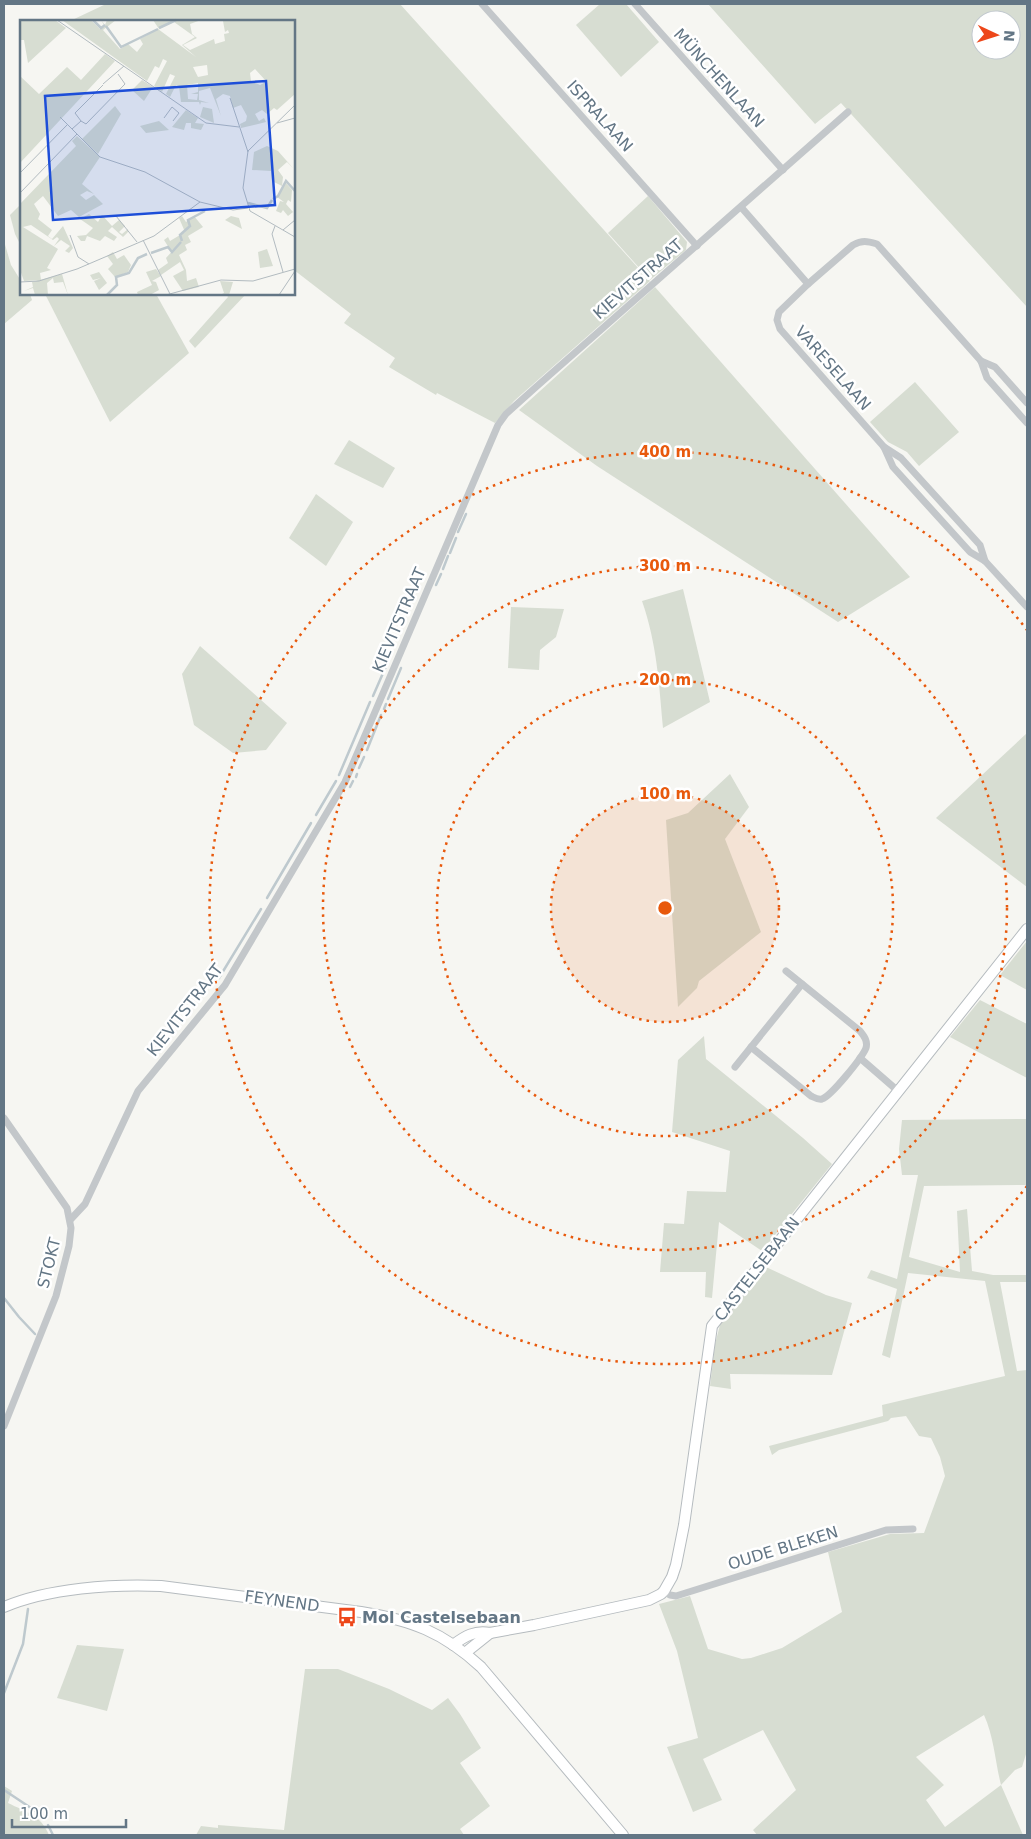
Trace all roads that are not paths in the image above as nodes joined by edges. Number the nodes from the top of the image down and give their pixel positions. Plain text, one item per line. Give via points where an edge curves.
1 (482, 4) edge
2 (635, 4) edge
3 (848, 112) dead end
4 (783, 170) junction
5 (741, 207) junction
6 (697, 246) junction
7 (808, 284) junction
8 (981, 361) junction
9 (1027, 403) edge
10 (1027, 423) edge
11 (884, 447) junction
12 (985, 562) junction
13 (1027, 607) edge
14 (1027, 929) edge
15 (786, 971) dead end
16 (802, 984) junction
17 (751, 1047) junction
18 (860, 1058) junction
19 (735, 1067) dead end
20 (898, 1091) junction
21 (4, 1118) edge
22 (71, 1219) junction
23 (4, 1426) edge
24 (913, 1529) dead end
25 (664, 1590) junction
26 (4, 1607) edge
27 (490, 1633) junction
28 (453, 1645) junction
29 (465, 1653) junction
30 (623, 1835) edge

1 - 6 street, ISPRALAAN
2 - 4 street, MÜNCHENLAAN
3 - 4 street, KIEVITSTRAAT
4 - 5 street, KIEVITSTRAAT
5 - 6 street, KIEVITSTRAAT
5 - 7 street
6 - 22 street, KIEVITSTRAAT via 506,414 498,425 345,782 225,985 138,1092 85,1204
7 - 8 street, VARESELAAN via 859,241 877,244
7 - 11 street, VARESELAAN via 780,312 777,320 780,329
8 - 9 street via 995,367
8 - 10 street via 988,378
11 - 12 street, VARESELAAN via 892,468 970,552
11 - 12 street, VARESELAAN via 901,458 980,545
12 - 13 street, VARESELAAN
14 - 20 street, CASTELSEBAAN
15 - 16 street
16 - 17 street
16 - 18 street via 863,1035 866,1047
17 - 18 street via 818,1100 832,1092
17 - 19 street
18 - 20 street
20 - 25 street, CASTELSEBAAN via 712,1326 684,1525 676,1565
21 - 22 street, STOKT via 67,1208
22 - 23 street, STOKT via 69,1246 56,1296
24 - 25 street, OUDE BLEKEN via 886,1530 676,1596
25 - 27 street via 649,1600
26 - 28 street, FEYNEND via 30,1598 107,1586 173,1587 392,1617 426,1629
27 - 28 street via 480,1631
27 - 29 street
28 - 29 street, FEYNEND
29 - 30 street, FEYNEND via 484,1671

